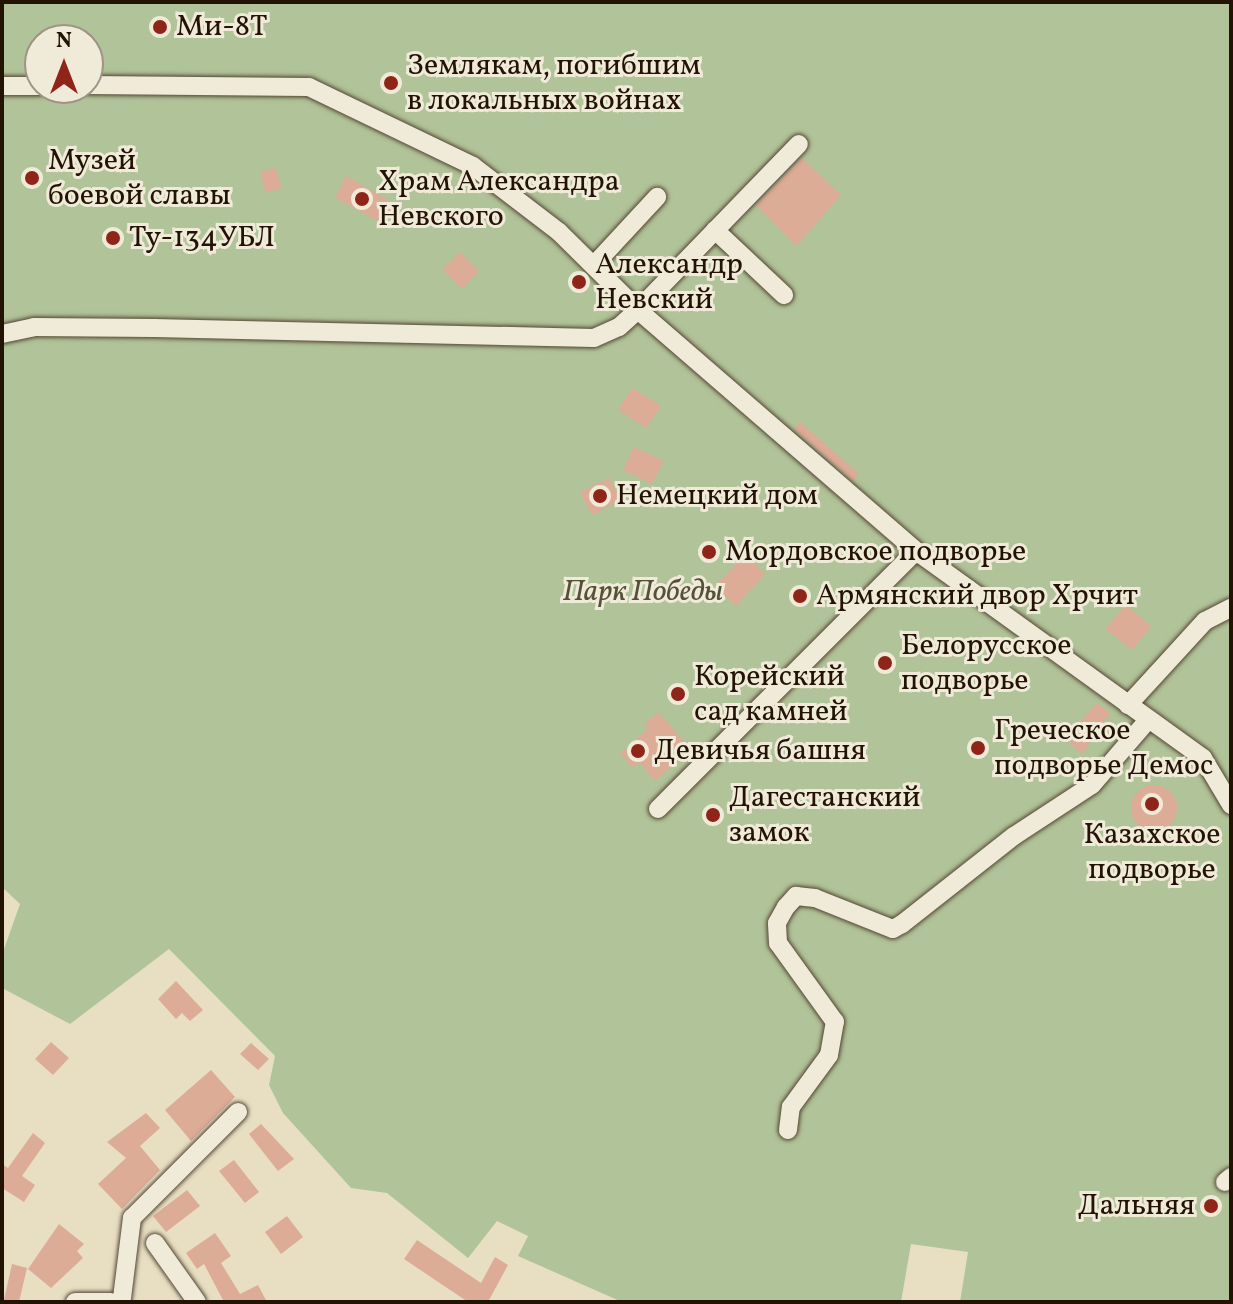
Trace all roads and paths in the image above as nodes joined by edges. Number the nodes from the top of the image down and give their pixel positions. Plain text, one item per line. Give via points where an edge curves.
1 (104, 85) edge
2 (2, 86) edge
3 (24, 86) edge
4 (799, 144) dead end
5 (657, 197) dead end
6 (715, 230) junction
7 (594, 265) junction
8 (784, 295) dead end
9 (638, 310) junction
10 (2, 334) edge
11 (916, 551) junction
12 (1231, 608) edge
13 (1128, 705) junction
14 (1148, 720) junction
15 (1231, 805) edge
16 (658, 809) dead end
17 (238, 1112) dead end
18 (788, 1130) dead end
19 (155, 1243) dead end
20 (117, 1301) edge
21 (75, 1302) edge
22 (197, 1302) edge

1 - 7 street via 309,87 473,166
2 - 3 street
4 - 6 street
5 - 7 street
6 - 8 street
6 - 9 street
7 - 9 street
9 - 10 street via 619,327 594,338 34,327
9 - 11 street
11 - 13 street
11 - 16 street
12 - 13 street via 1205,621
13 - 14 street
14 - 15 street via 1203,758
14 - 18 street via 1092,785 1014,836 893,929 815,898 796,896 786,907 777,923 778,943 835,1022 829,1055 791,1107
17 - 20 street via 132,1218
19 - 22 street
20 - 21 street

